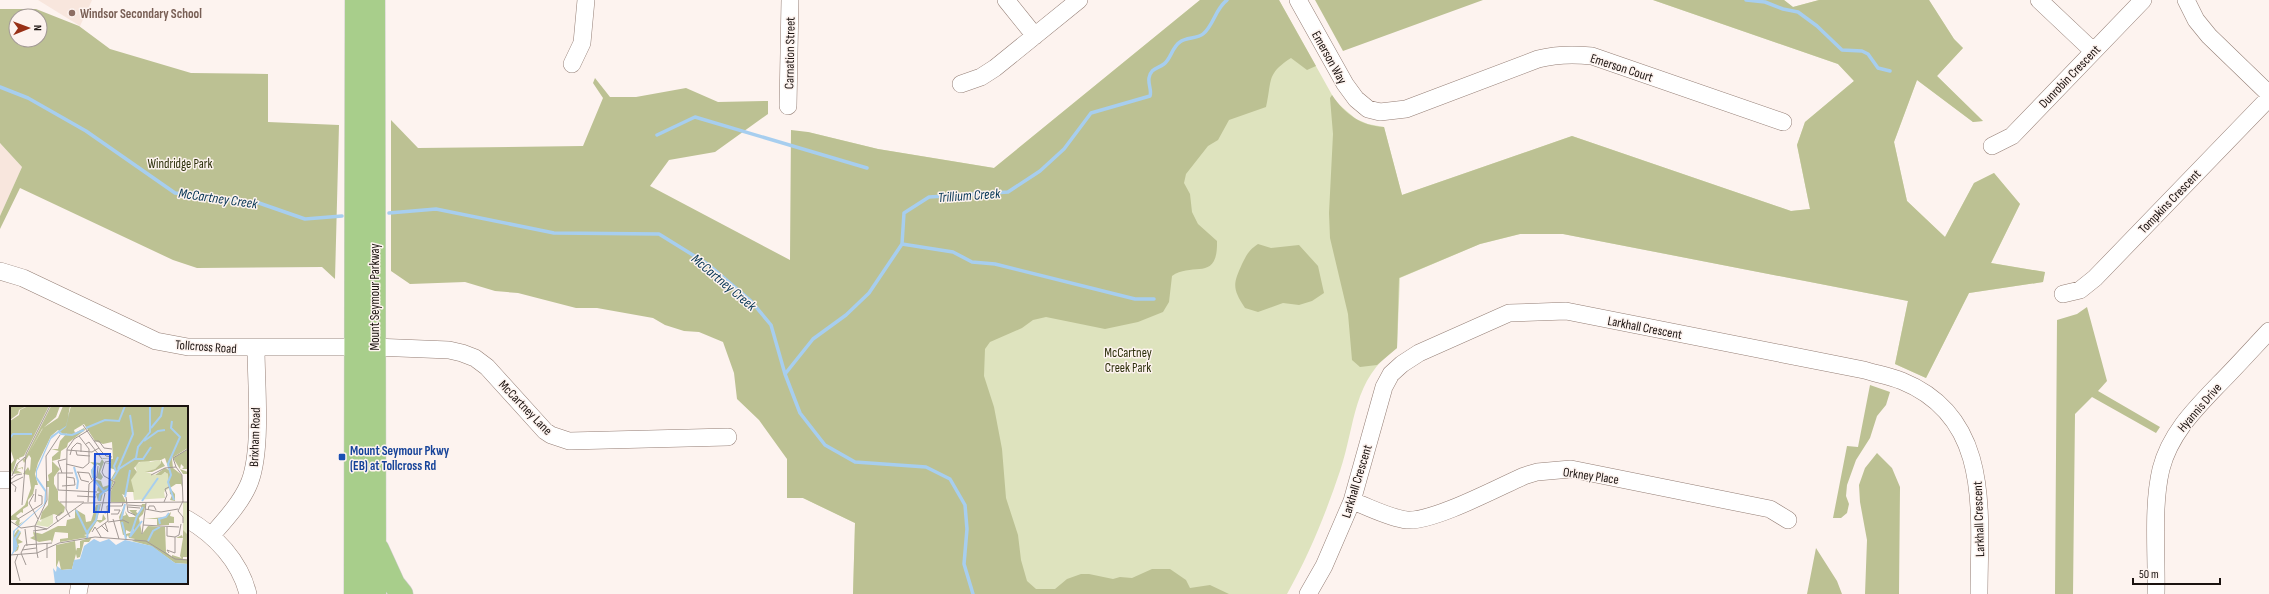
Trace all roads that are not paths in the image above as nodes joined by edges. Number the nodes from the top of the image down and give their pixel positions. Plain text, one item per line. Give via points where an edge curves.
1 (356, 0) edge
2 (374, 0) edge
3 (586, 0) edge
4 (790, 0) edge
5 (1006, 0) edge
6 (1079, 0) edge
7 (1298, 0) edge
8 (2040, 0) edge
9 (2143, 0) edge
10 (2186, 0) edge
11 (1035, 36) junction
12 (2093, 51) junction
13 (572, 64) dead end
14 (961, 84) dead end
15 (2269, 94) edge
16 (2269, 98) edge
17 (788, 106) dead end
18 (1368, 109) joint
19 (1783, 122) dead end
20 (1992, 146) dead end
21 (0, 271) edge
22 (2063, 294) dead end
23 (2269, 331) edge
24 (365, 347) junction
25 (256, 348) junction
26 (728, 437) dead end
27 (1352, 501) junction
28 (188, 520) edge
29 (1788, 520) dead end
30 (211, 536) junction
31 (376, 545) junction
32 (80, 584) edge
33 (78, 594) edge
34 (248, 594) edge
35 (355, 594) edge
36 (375, 594) edge
37 (402, 594) edge
38 (1308, 594) edge
39 (1979, 594) edge
40 (2156, 594) edge

1 - 24 main road, Mount Seymour Parkway
2 - 24 main road, Mount Seymour Parkway
3 - 13 street via 582,43
4 - 17 street, Carnation Street
5 - 11 street
6 - 11 street
7 - 18 street, Emerson Way via 1345,84 1356,99
8 - 12 street
9 - 12 street, Dunrobin Crescent
10 - 15 street via 2208,36
11 - 14 street via 995,68 981,77
12 - 20 street, Dunrobin Crescent via 2012,136
16 - 22 street, Tompkins Crescent via 2095,278 2080,290
18 - 19 street, Emerson Court via 1380,112 1406,109 1538,59 1557,54 1577,54 1592,56
21 - 25 street, Tollcross Road via 23,278 156,341 188,347
23 - 40 street, Hyannis Drive via 2184,421 2173,438 2161,468 2158,489
24 - 25 street, Tollcross Road
24 - 26 street, McCartney Lane via 449,350 475,358 487,367 545,431 569,441
24 - 31 main road, Mount Seymour Parkway
24 - 35 main road, Mount Seymour Parkway
25 - 30 street, Brixham Road via 256,450 252,475 241,498
27 - 29 street, Orkney Place via 1398,518 1416,520 1441,512 1524,476 1537,472 1571,469 1770,510
27 - 38 street, Larkhall Crescent via 1324,566
27 - 39 street, Larkhall Crescent via 1384,387 1391,374 1402,364 1419,353 1508,313 1566,311 1864,370 1894,378 1917,388 1947,412 1965,438 1971,454 1978,488
28 - 30 street
30 - 34 street via 227,552 240,572
31 - 36 main road, Mount Seymour Parkway
31 - 37 main road via 394,584
32 - 33 street

